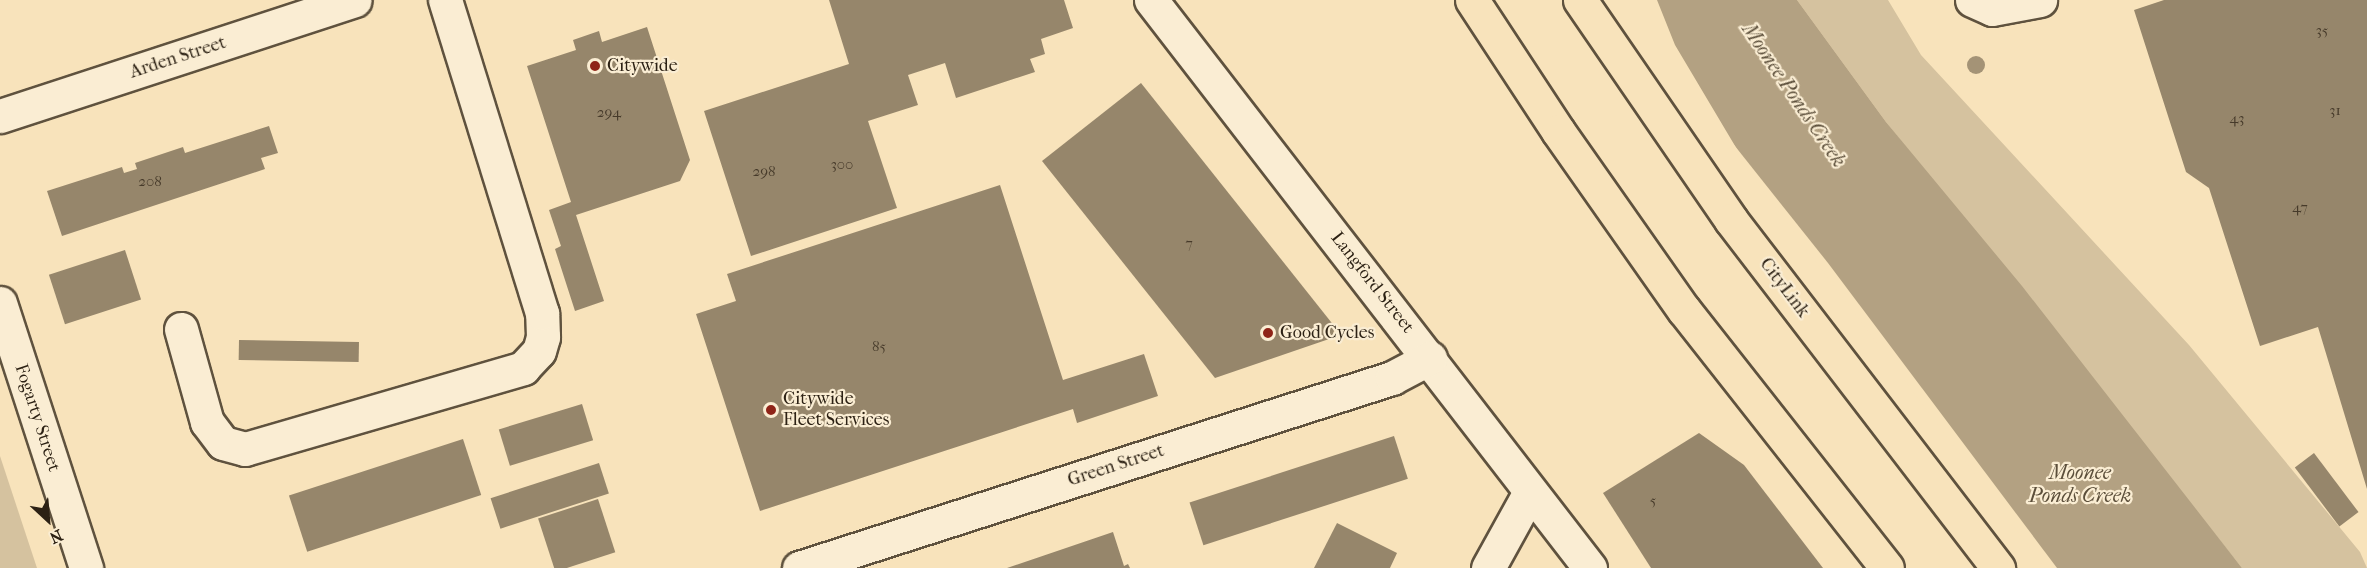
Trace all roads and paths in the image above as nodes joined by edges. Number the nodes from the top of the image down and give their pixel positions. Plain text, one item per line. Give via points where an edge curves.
1 (355, 0) edge
2 (445, 0) edge
3 (1151, 0) edge
4 (1472, 0) edge
5 (1580, 0) edge
6 (1972, 0) edge
7 (2040, 0) edge
8 (0, 116) edge
9 (0, 303) edge
10 (181, 330) dead end
11 (1430, 358) junction
12 (1530, 492) junction
13 (86, 568) edge
14 (799, 568) edge
15 (1488, 568) edge
16 (1590, 568) edge
17 (1887, 568) edge
18 (1998, 568) edge

1 - 8 street, Arden Street
2 - 10 street via 542,313 539,351 523,368 245,449 223,443 207,422
3 - 11 street, Langford Street
4 - 17 highway via 1557,131 1684,310
5 - 18 highway, CityLink via 1731,220
6 - 7 street via 1992,9
9 - 13 street, Fogarty Street
11 - 12 street, Langford Street
11 - 14 street, Green Street via 1392,378
12 - 15 street
12 - 16 street, Langford Street

